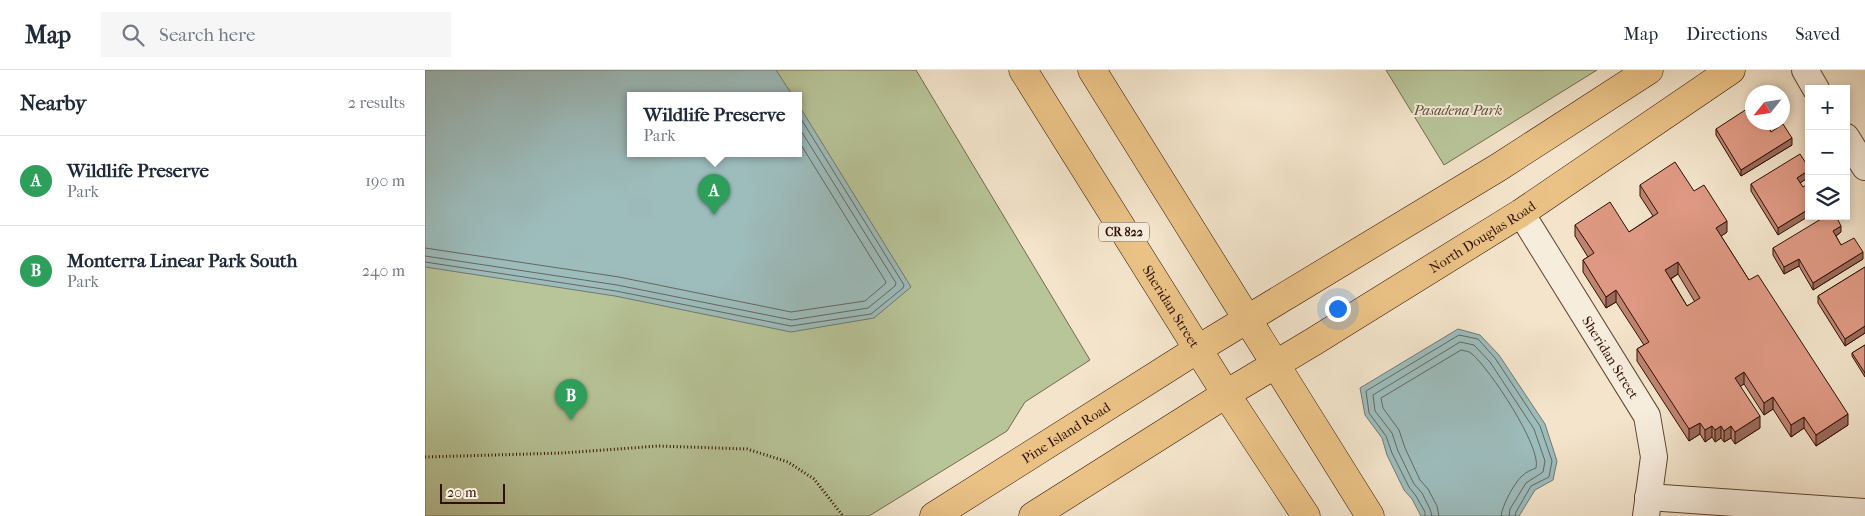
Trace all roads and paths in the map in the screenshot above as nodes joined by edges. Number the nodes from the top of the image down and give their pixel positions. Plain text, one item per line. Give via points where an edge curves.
1 (1023, 70) edge
2 (1092, 70) edge
3 (1649, 70) edge
4 (1731, 70) edge
5 (1805, 70) edge
6 (1814, 85) edge
7 (1850, 143) edge
8 (1865, 167) edge
9 (1521, 212) junction
10 (1247, 320) junction
11 (1198, 349) junction
12 (1275, 366) junction
13 (1226, 394) junction
14 (425, 457) edge
15 (1647, 507) edge
16 (1712, 509) edge
17 (1865, 512) edge
18 (843, 516) edge
19 (934, 516) edge
20 (1033, 516) edge
21 (1305, 516) edge
22 (1370, 516) edge

1 - 11 main road, Sheridan Street / CR 822
2 - 10 main road
3 - 10 main road via 1499,167
4 - 9 main road, North Douglas Road
5 - 6 street
7 - 8 street
9 - 12 main road, North Douglas Road
9 - 15 street, Sheridan Street via 1647,416 1654,457
10 - 11 main road
10 - 12 main road
11 - 13 main road, Sheridan Street / CR 822
11 - 19 main road, Pine Island Road
12 - 13 main road, North Douglas Road
12 - 22 main road
13 - 20 main road
13 - 21 main road, Sheridan Street / CR 822
14 - 18 path via 563,453 658,446 747,450 788,462 814,478
15 - 16 street
16 - 17 street

